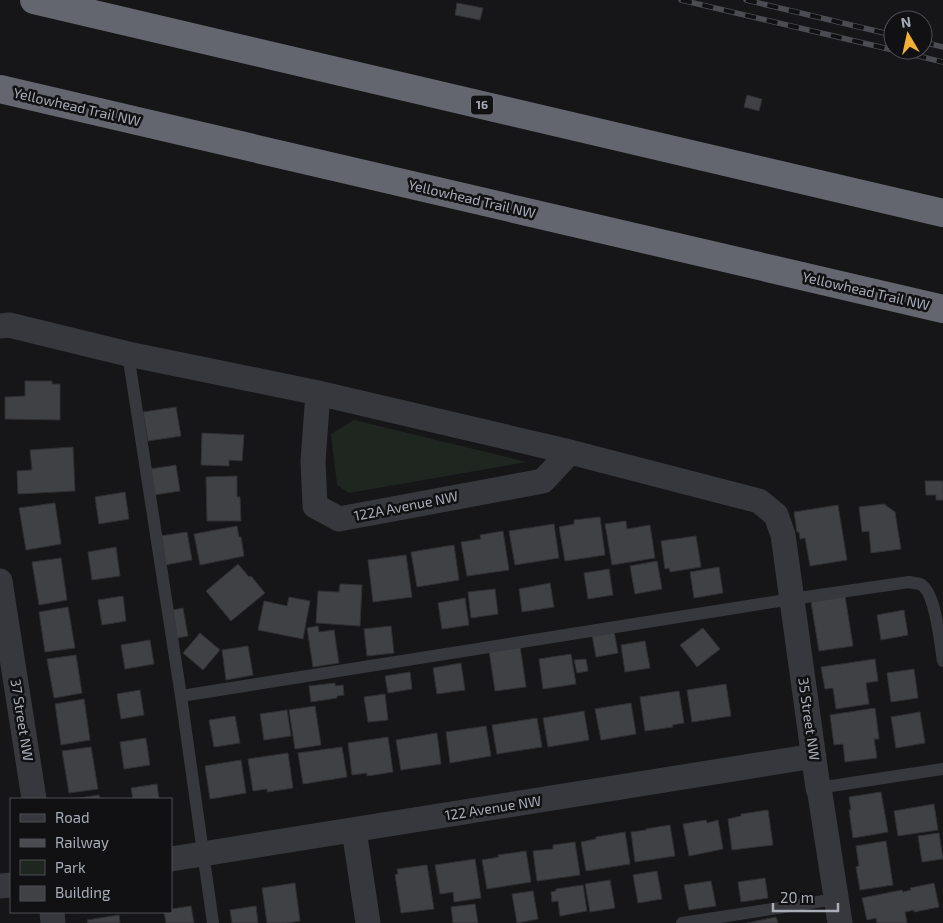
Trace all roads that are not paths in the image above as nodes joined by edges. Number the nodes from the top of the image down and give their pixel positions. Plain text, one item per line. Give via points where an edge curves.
1 (34, 0) edge
2 (0, 89) edge
3 (943, 213) edge
4 (943, 310) edge
5 (0, 326) edge
6 (128, 354) junction
7 (318, 393) junction
8 (570, 452) junction
9 (0, 581) edge
10 (792, 599) junction
11 (943, 661) edge
12 (181, 696) junction
13 (814, 756) junction
14 (943, 769) edge
15 (818, 788) junction
16 (34, 798) edge
17 (354, 830) junction
18 (204, 854) junction
19 (172, 859) edge
20 (838, 911) edge
21 (213, 923) edge
22 (368, 923) edge
23 (682, 923) edge

1 - 3 highway, 16
2 - 4 highway, Yellowhead Trail NW
5 - 6 street via 9,325
6 - 7 street
6 - 12 lane
7 - 8 street
7 - 8 street, 122A Avenue NW via 313,461 316,506 339,519 543,481
8 - 10 street, 35 Street NW via 759,501 776,515 783,535
9 - 16 street, 37 Street NW
10 - 11 lane via 908,582 921,584 929,592 936,613
10 - 12 lane
10 - 13 street, 35 Street NW
12 - 18 lane
13 - 15 street, 35 Street NW
13 - 17 street, 122 Avenue NW
14 - 15 lane
15 - 20 street, 35 Street NW
17 - 18 street, 122 Avenue NW
17 - 22 street
18 - 19 street, 122 Avenue NW
18 - 21 lane
20 - 23 lane

